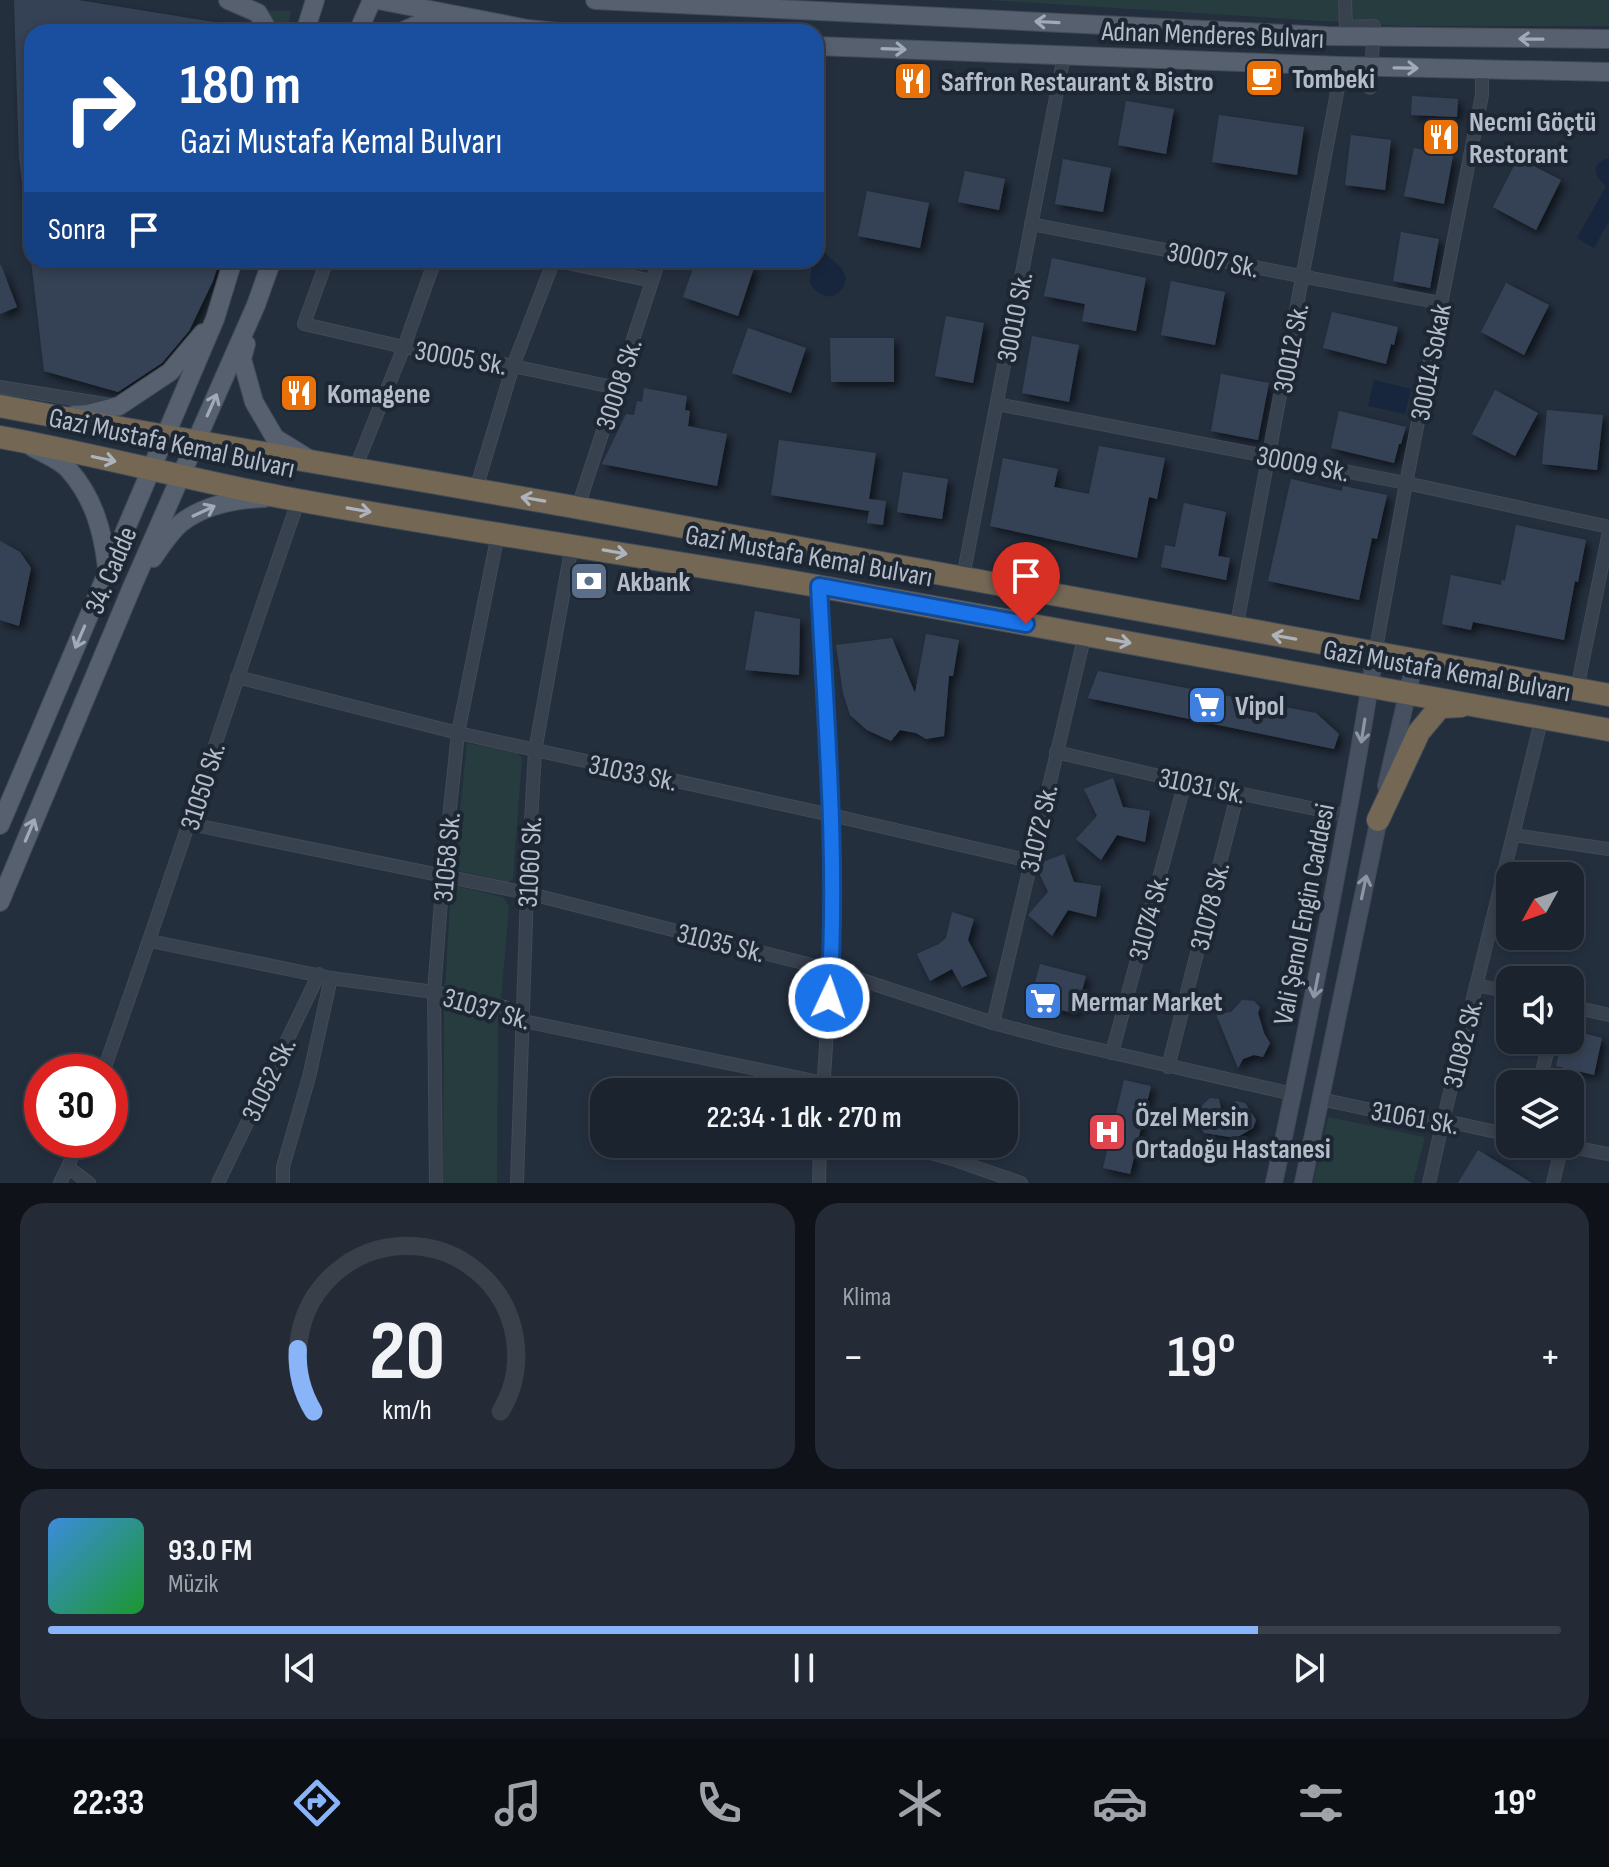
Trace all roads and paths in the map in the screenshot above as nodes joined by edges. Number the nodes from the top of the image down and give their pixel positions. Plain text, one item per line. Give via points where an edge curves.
1 (228, 0) edge
2 (315, 0) edge
3 (375, 0) edge
4 (595, 0) edge
5 (1345, 0) edge
6 (444, 13) junction
7 (264, 24) edge
8 (308, 24) edge
9 (362, 24) edge
10 (419, 24) edge
11 (495, 24) edge
12 (1374, 37) junction
13 (1609, 39) edge
14 (824, 46) edge
15 (1064, 56) junction
16 (1342, 66) junction
17 (1371, 67) junction
18 (1482, 70) junction
19 (1609, 72) edge
20 (1370, 88) dead end
21 (1031, 224) junction
22 (231, 268) edge
23 (269, 268) edge
24 (324, 268) edge
25 (432, 268) edge
26 (550, 268) edge
27 (591, 268) edge
28 (656, 268) edge
29 (1303, 276) junction
30 (652, 281) junction
31 (1441, 303) junction
32 (256, 305) junction
33 (215, 319) junction
34 (404, 347) junction
35 (513, 366) junction
36 (0, 387) edge
37 (617, 388) junction
38 (997, 404) junction
39 (0, 406) edge
40 (119, 406) junction
41 (58, 417) junction
42 (0, 437) edge
43 (165, 437) junction
44 (23, 441) junction
45 (196, 442) junction
46 (1269, 457) junction
47 (315, 463) junction
48 (355, 469) junction
49 (151, 470) junction
50 (181, 476) junction
51 (1406, 483) junction
52 (476, 489) junction
53 (292, 498) junction
54 (578, 507) junction
55 (1609, 529) edge
56 (498, 534) junction
57 (572, 545) junction
58 (107, 573) junction
59 (963, 577) junction
60 (819, 586) junction
61 (132, 587) junction
62 (1236, 629) junction
63 (1085, 634) junction
64 (1375, 654) junction
65 (1415, 661) junction
66 (237, 677) junction
67 (1370, 686) junction
68 (1577, 689) junction
69 (1408, 693) junction
70 (1609, 695) edge
71 (1482, 705) junction
72 (1542, 717) junction
73 (1609, 730) edge
74 (458, 733) junction
75 (535, 751) junction
76 (1056, 752) junction
77 (1185, 782) junction
78 (1238, 792) junction
79 (831, 815) junction
80 (1349, 816) junction
81 (1378, 820) junction
82 (190, 824) junction
83 (0, 825) edge
84 (1514, 835) junction
85 (1609, 849) edge
86 (1030, 861) junction
87 (443, 875) junction
88 (527, 893) junction
89 (0, 902) edge
90 (150, 941) junction
91 (831, 970) junction
92 (325, 976) junction
93 (1476, 985) junction
94 (1496, 989) edge
95 (434, 992) junction
96 (1584, 1009) edge
97 (1609, 1015) edge
98 (523, 1021) junction
99 (993, 1023) junction
100 (1112, 1053) junction
101 (109, 1054) edge
102 (1168, 1067) junction
103 (782, 1078) edge
104 (824, 1078) edge
105 (1293, 1094) junction
106 (1320, 1099) junction
107 (1442, 1125) junction
108 (1496, 1132) edge
109 (1584, 1150) edge
110 (1609, 1154) edge
111 (71, 1158) edge
112 (820, 1158) edge
113 (949, 1158) edge
114 (1556, 1158) edge
115 (68, 1167) junction
116 (60, 1183) edge
117 (89, 1183) edge
118 (218, 1183) edge
119 (283, 1183) edge
120 (436, 1183) edge
121 (517, 1183) edge
122 (819, 1183) edge
123 (1021, 1183) edge
124 (1274, 1183) edge
125 (1303, 1183) edge
126 (1429, 1183) edge
127 (1553, 1183) edge

1 - 7 main road via 258,13
2 - 8 main road
3 - 6 main road
3 - 9 main road
12 -> 4 main road, Adnan Menderes Bulvarı
5 - 12 street via 1346,27 1374,26
6 - 10 main road
6 - 11 main road
13 -> 12 main road, Adnan Menderes Bulvarı
12 - 17 street
14 -> 15 main road, Adnan Menderes Bulvarı
15 - 16 main road, Adnan Menderes Bulvarı
15 - 21 street, 30010 Sk.
16 - 17 main road, Adnan Menderes Bulvarı
16 - 29 street, 30012 Sk.
17 -> 18 main road, Adnan Menderes Bulvarı
17 - 20 street
18 - 19 main road, Adnan Menderes Bulvarı
18 - 31 street, 30014 Sokak via 1482,95
21 - 29 street, 30007 Sk.
21 - 38 street, 30010 Sk.
22 - 33 main road, 34. Cadde
23 - 32 main road, 34. Cadde
24 - 34 street, 30005 Sk. via 304,324
25 - 34 street
26 - 35 street
27 - 30 street
28 - 30 street, 30008 Sk.
29 - 31 street, 30007 Sk.
29 - 46 street, 30012 Sk.
30 - 37 street, 30008 Sk.
31 - 51 street, 30014 Sokak
45 -> 32 main road, 34. Cadde
32 - 47 main road via 242,359 254,402 275,438
33 - 40 main road via 170,372
33 - 43 main road, 34. Cadde
34 - 35 street, 30005 Sk.
34 - 48 street
35 - 37 street, 30005 Sk.
35 - 52 street
36 - 40 street
37 - 54 street, 30008 Sk.
38 - 46 street, 30009 Sk.
38 - 59 street, 30010 Sk.
39 - 41 highway, Gazi Mustafa Kemal Bulvarı
40 - 41 main road
41 - 43 highway, Gazi Mustafa Kemal Bulvarı
42 - 44 highway, Gazi Mustafa Kemal Bulvarı
43 - 45 highway, Gazi Mustafa Kemal Bulvarı
43 - 49 main road, 34. Cadde
44 -> 49 highway, Gazi Mustafa Kemal Bulvarı
44 - 58 main road via 68,468 92,504 104,538
45 - 47 highway, Gazi Mustafa Kemal Bulvarı
45 - 50 main road, 34. Cadde
46 - 51 street, 30009 Sk.
46 - 62 street, 30012 Sk.
47 - 48 highway, Gazi Mustafa Kemal Bulvarı
48 - 52 highway, Gazi Mustafa Kemal Bulvarı
49 - 50 highway, Gazi Mustafa Kemal Bulvarı
49 - 58 main road, 34. Cadde
50 - 53 highway, Gazi Mustafa Kemal Bulvarı
50 - 61 main road, 34. Cadde
51 - 55 street, 30009 Sk.
51 - 64 street, 30014 Sokak
54 -> 52 highway, Gazi Mustafa Kemal Bulvarı
53 -> 56 highway, Gazi Mustafa Kemal Bulvarı
61 -> 53 main road via 179,525 209,507
53 - 66 street, 31050 Sk.
54 - 59 highway, Gazi Mustafa Kemal Bulvarı
55 - 68 street
56 - 57 highway, Gazi Mustafa Kemal Bulvarı
56 - 74 street, 31058 Sk.
57 -> 60 highway, Gazi Mustafa Kemal Bulvarı
57 - 75 street, 31060 Sk.
58 -> 83 main road, 34. Cadde
59 - 62 highway, Gazi Mustafa Kemal Bulvarı
60 - 63 highway, Gazi Mustafa Kemal Bulvarı
60 - 79 street
89 -> 61 main road, 34. Cadde
64 -> 62 highway, Gazi Mustafa Kemal Bulvarı
63 -> 67 highway, Gazi Mustafa Kemal Bulvarı
63 - 76 street, 31072 Sk.
64 - 65 highway, Gazi Mustafa Kemal Bulvarı
64 - 67 main road, Vali Şenol Engin Caddesi
65 - 68 highway, Gazi Mustafa Kemal Bulvarı
65 - 69 main road, Vali Şenol Engin Caddesi
66 - 74 street, 31033 Sk.
66 - 82 street, 31050 Sk.
67 - 69 highway, Gazi Mustafa Kemal Bulvarı
67 -> 80 main road, Vali Şenol Engin Caddesi
68 - 70 highway, Gazi Mustafa Kemal Bulvarı
69 - 71 highway, Gazi Mustafa Kemal Bulvarı
69 - 81 main road, Vali Şenol Engin Caddesi
71 - 72 highway, Gazi Mustafa Kemal Bulvarı
71 - 81 highway via 1440,707 1428,720
72 - 73 highway, Gazi Mustafa Kemal Bulvarı
72 - 84 street, 31082 Sk.
74 - 75 street, 31033 Sk.
74 - 87 street, 31058 Sk.
75 - 79 street, 31033 Sk.
75 - 88 street, 31060 Sk.
76 - 77 street, 31031 Sk.
76 - 86 street, 31072 Sk.
77 - 78 street, 31031 Sk.
77 - 100 street, 31074 Sk.
78 - 80 street, 31031 Sk.
78 - 102 street, 31078 Sk.
79 - 86 street, 31033 Sk.
79 - 91 street
80 -> 105 main road, Vali Şenol Engin Caddesi
106 -> 81 main road, Vali Şenol Engin Caddesi
82 - 87 street, 31035 Sk.
82 - 90 street, 31050 Sk.
84 - 85 street
84 - 93 street, 31082 Sk.
86 - 99 street, 31072 Sk.
87 - 88 street, 31035 Sk.
87 - 95 street, 31058 Sk.
88 - 91 street, 31035 Sk.
88 - 98 street, 31060 Sk.
90 - 92 street, 31037 Sk.
90 - 101 street, 31050 Sk.
91 - 99 street, 31035 Sk.
91 - 104 street
92 - 95 street, 31037 Sk.
92 - 118 street, 31052 Sk.
92 - 119 street via 309,1077
93 - 94 street
93 - 107 street, 31082 Sk.
95 - 98 street, 31037 Sk. via 505,1007
95 - 120 street, 31058 Sk.
96 - 97 street
98 - 103 street, 31037 Sk.
98 - 121 street, 31060 Sk.
99 - 100 street, 31035 Sk.
100 - 102 street, 31035 Sk.
102 - 105 street, 31035 Sk.
105 - 124 main road, Vali Şenol Engin Caddesi
106 - 107 street, 31061 Sk.
106 - 125 main road, Vali Şenol Engin Caddesi
107 - 108 street, 31061 Sk.
107 - 126 street, 31082 Sk.
109 - 110 street
111 - 115 street
112 - 122 street
113 - 123 street
114 - 127 street
115 - 116 street
115 - 117 street

